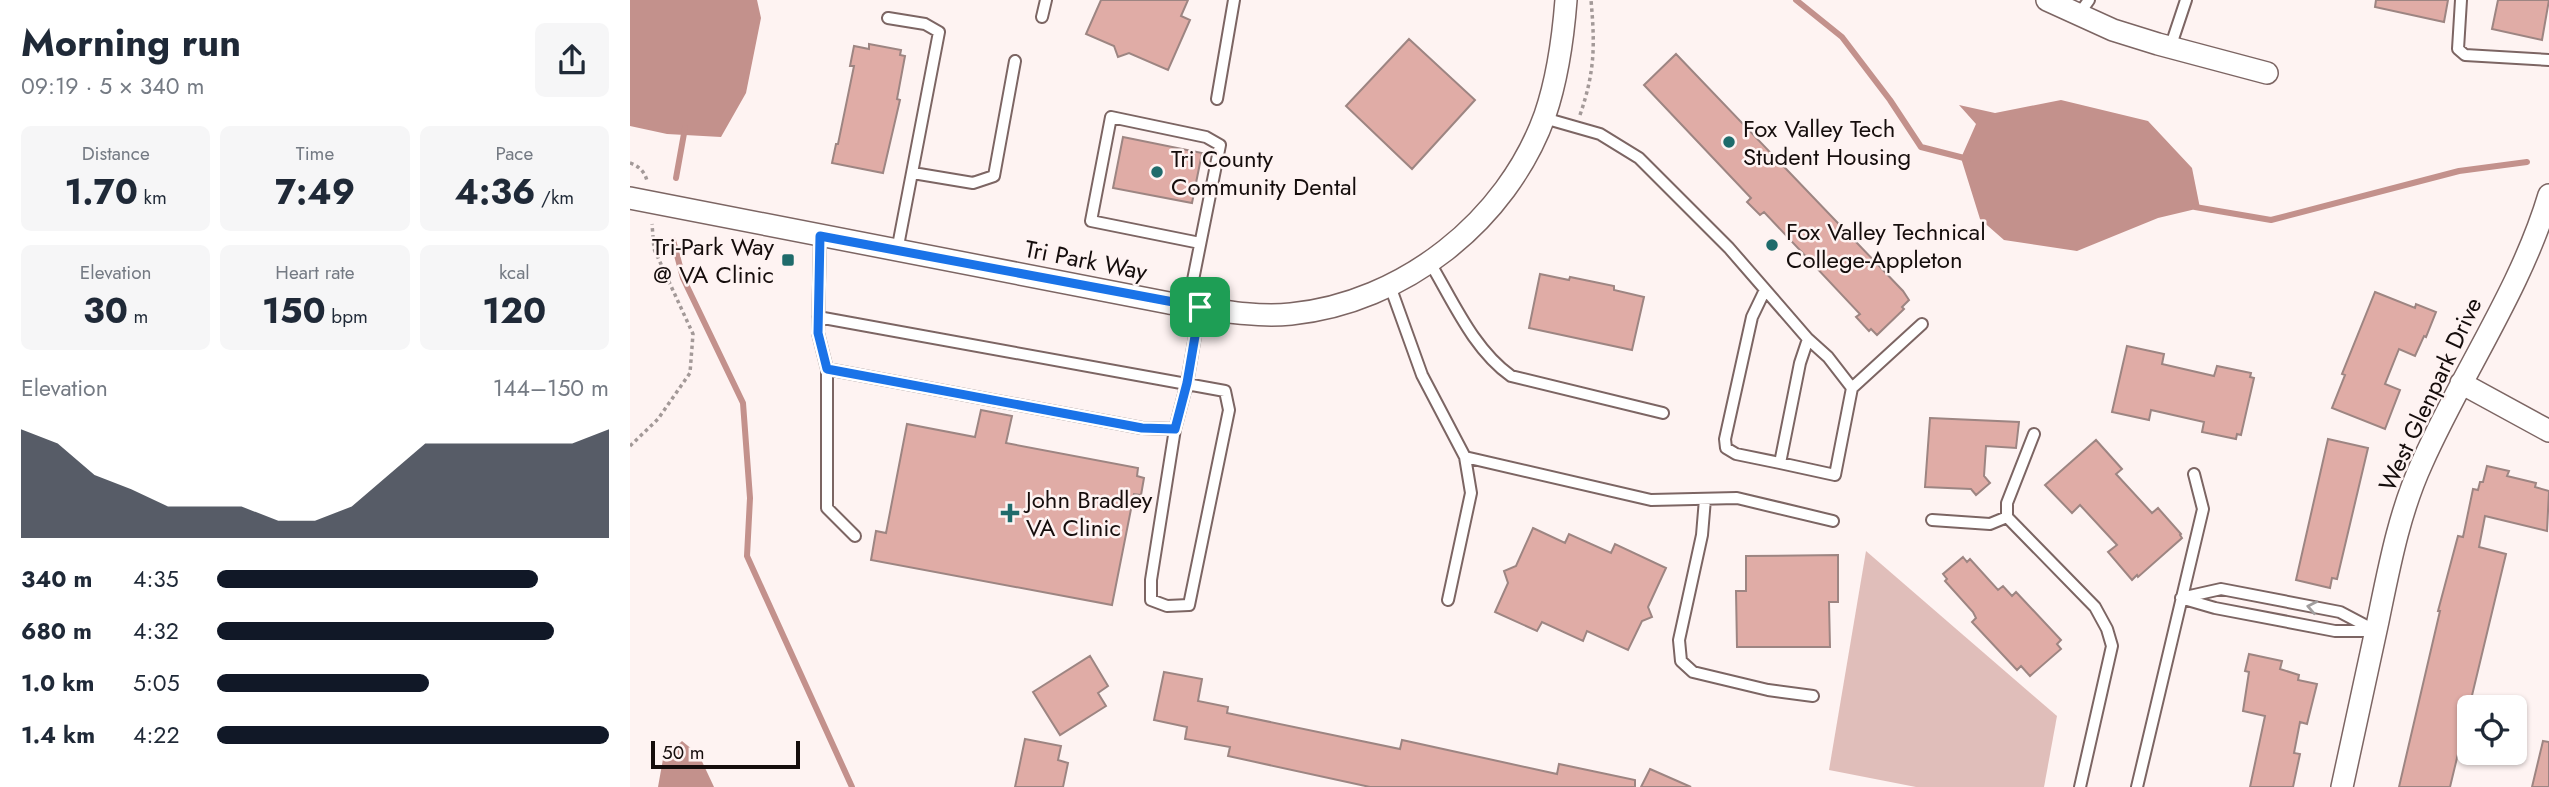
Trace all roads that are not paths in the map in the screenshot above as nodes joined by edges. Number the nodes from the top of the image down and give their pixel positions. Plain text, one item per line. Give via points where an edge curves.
1 (1046, 0) edge
2 (1234, 0) edge
3 (1566, 0) edge
4 (2047, 0) edge
5 (2186, 0) edge
6 (2461, 0) edge
7 (2084, 7) edge
8 (888, 18) dead end
9 (1042, 18) dead end
10 (2170, 48) junction
11 (2549, 60) edge
12 (1015, 61) dead end
13 (2267, 73) dead end
14 (1217, 99) dead end
15 (1544, 118) junction
16 (913, 173) junction
17 (2549, 195) edge
18 (630, 198) edge
19 (820, 236) junction
20 (1200, 243) junction
21 (897, 251) junction
22 (1429, 261) junction
23 (1390, 286) junction
24 (1765, 290) junction
25 (1194, 306) junction
26 (818, 317) junction
27 (1922, 324) dead end
28 (1808, 339) junction
29 (827, 369) junction
30 (1187, 383) junction
31 (2461, 383) junction
32 (1852, 388) junction
33 (1663, 413) dead end
34 (1175, 429) junction
35 (2549, 431) edge
36 (2034, 434) dead end
37 (1465, 457) junction
38 (1780, 463) junction
39 (2194, 474) dead end
40 (1705, 499) junction
41 (2007, 517) junction
42 (1833, 520) dead end
43 (1932, 520) dead end
44 (855, 536) dead end
45 (2181, 598) junction
46 (1448, 600) dead end
47 (2376, 631) junction
48 (1813, 696) dead end
49 (2080, 787) edge
50 (2137, 787) edge
51 (2342, 787) edge

1 - 9 lane
2 - 14 lane
3 - 15 street, Tri Park Way via 1562,49
4 - 7 street
5 - 10 lane
6 - 11 lane via 2458,49 2465,55
7 - 10 street via 2113,30
8 - 16 lane via 925,24 939,32
10 - 13 street
12 - 16 lane via 994,176 973,183
15 - 22 street, Tri Park Way via 1526,157 1494,204
15 - 24 lane via 1600,134 1639,158
16 - 21 lane
17 - 31 street, West Glenpark Drive via 2532,243
18 - 19 street, Tri Park Way
19 - 21 street, Tri Park Way
19 - 26 lane
20 - 20 lane via 1220,145 1206,137 1111,117 1091,221
20 - 25 lane
21 - 25 street, Tri Park Way
22 - 23 street, Tri Park Way
22 - 33 lane via 1473,335 1493,363 1511,376
23 - 25 street, Tri Park Way via 1337,305 1291,314
23 - 37 lane via 1422,375
24 - 28 lane
24 - 38 lane via 1752,317 1725,439 1726,448 1736,454
25 - 30 lane
26 - 29 lane
26 - 30 lane
27 - 32 lane
28 - 32 lane via 1828,356
28 - 38 lane
29 - 34 lane via 1142,428
29 - 44 lane via 827,508
30 - 34 lane
30 - 34 lane via 1225,391 1229,410 1189,606 1151,600
31 - 35 street
31 - 47 street, West Glenpark Drive via 2409,495
32 - 38 lane via 1835,475
36 - 41 lane via 2007,503
37 - 40 lane via 1651,500
37 - 46 lane via 1471,493
39 - 45 lane via 2203,509
40 - 42 lane via 1737,498
40 - 48 lane via 1702,535 1679,640 1681,662 1693,672
41 - 43 lane via 1990,524
41 - 49 lane via 2095,607 2112,646
45 - 47 lane via 2335,631
47 -> 45 lane via 2340,612 2221,589
45 - 50 lane
47 - 51 street, West Glenpark Drive

